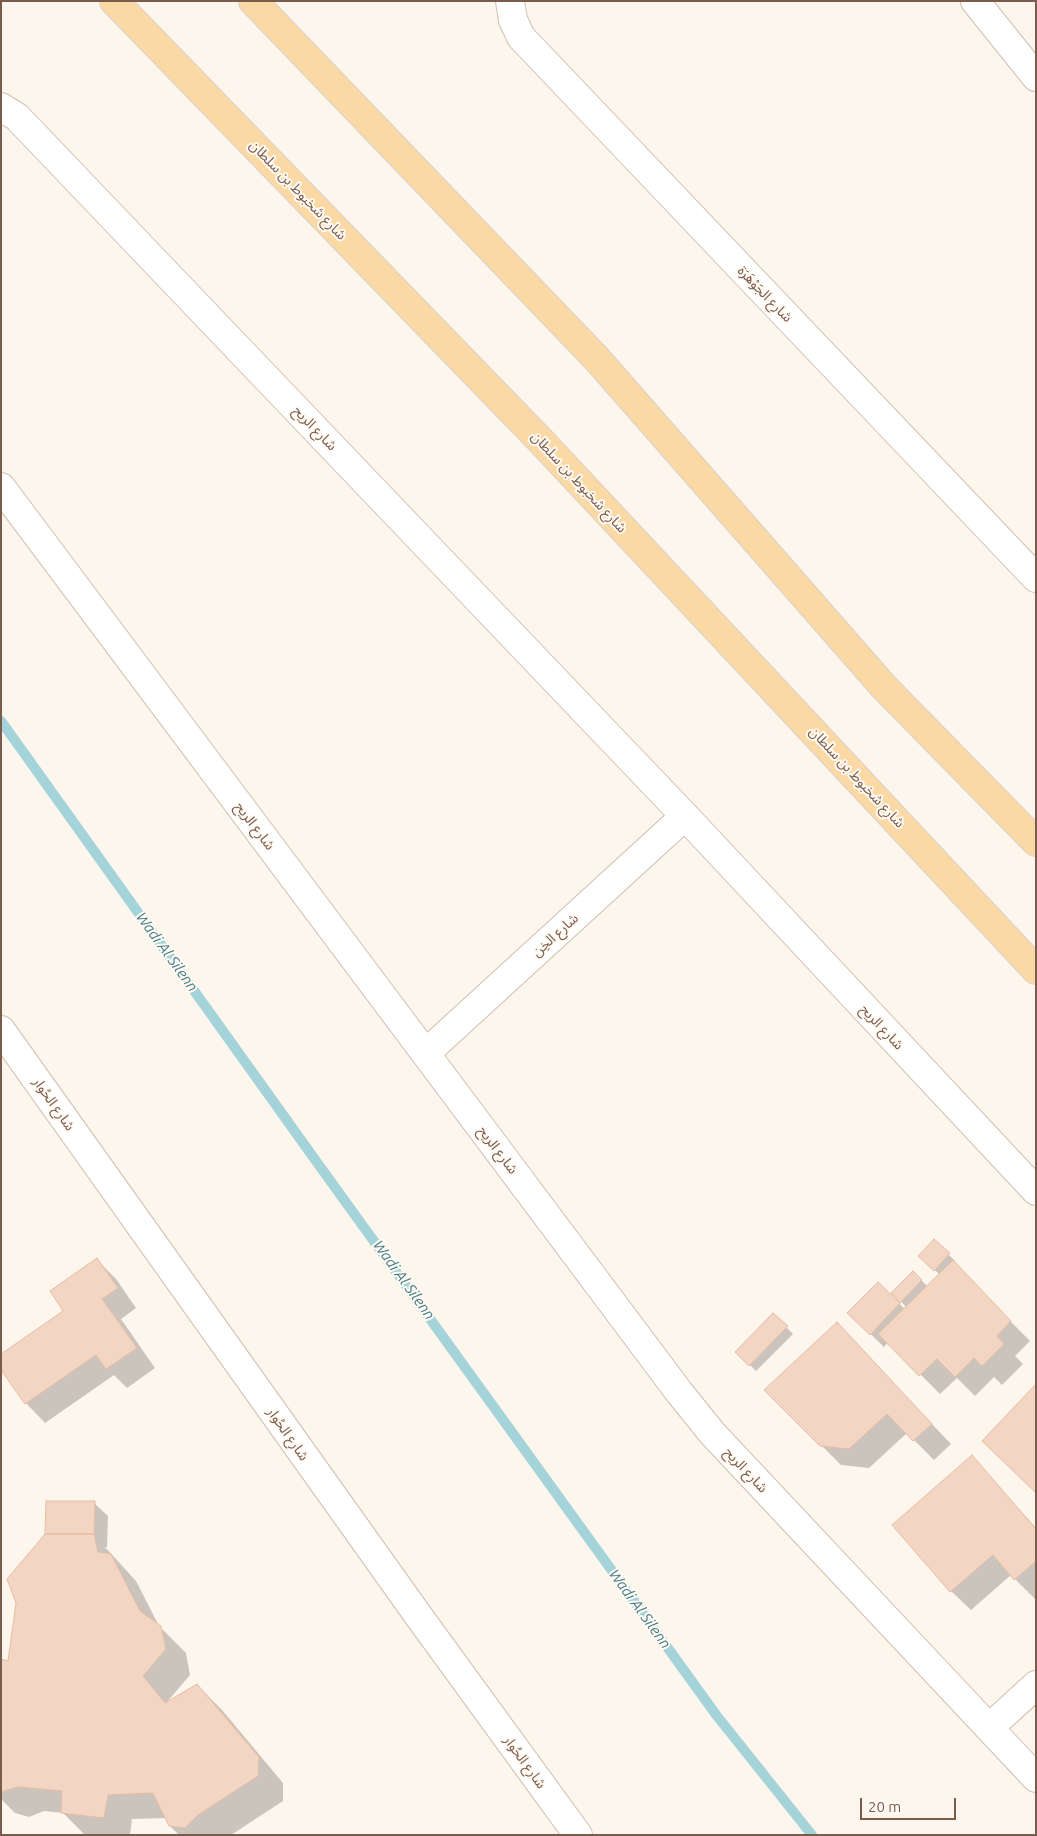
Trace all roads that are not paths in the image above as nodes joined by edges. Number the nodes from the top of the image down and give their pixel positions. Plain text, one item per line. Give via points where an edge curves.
1 (114, 1) edge
2 (253, 1) edge
3 (510, 1) edge
4 (975, 1) edge
5 (1036, 78) edge
6 (1, 107) edge
7 (1, 487) edge
8 (1036, 578) edge
9 (685, 816) junction
10 (1036, 842) edge
11 (1036, 970) edge
12 (1, 1030) edge
13 (426, 1053) junction
14 (1036, 1191) edge
15 (1036, 1685) edge
16 (989, 1728) junction
17 (1036, 1778) edge
18 (578, 1835) edge

1 - 11 main road, شارع شخبوط بن سلطان via 540,440
2 - 10 main road via 597,359 884,687
3 - 8 street, شارع الجَوْهَرَة via 513,20 521,37
4 - 5 street
6 - 9 street, شارع الريح via 17,117
7 - 13 street, شارع الريح
9 - 13 street, شارع الخِن
9 - 14 street, شارع الريح
12 - 18 street, شارع الحُوار
13 - 16 street, شارع الريح via 712,1433
15 - 16 street
16 - 17 street, شارع الريح

